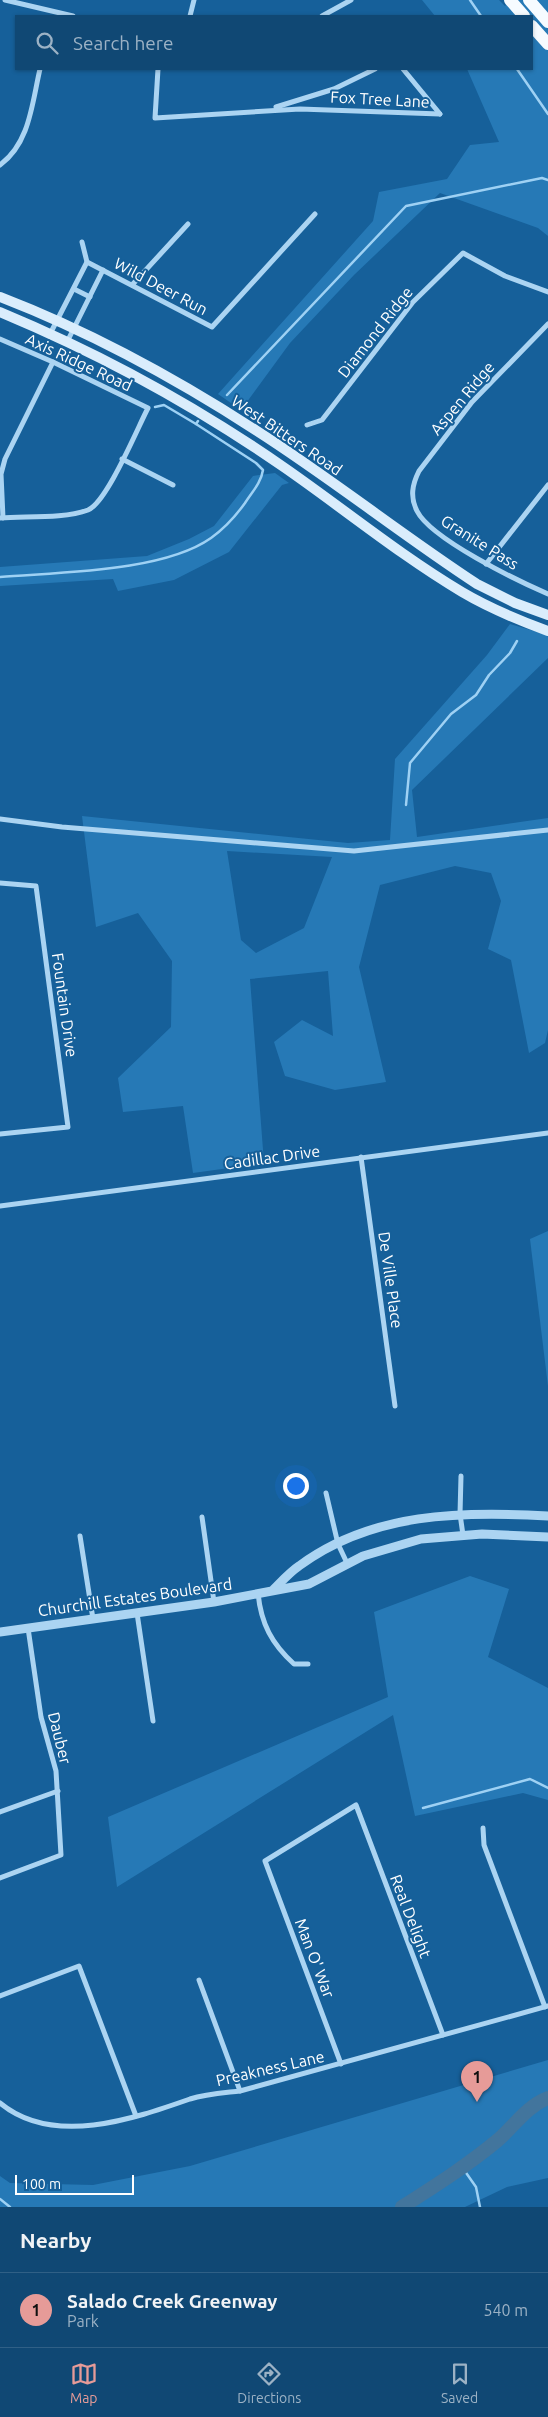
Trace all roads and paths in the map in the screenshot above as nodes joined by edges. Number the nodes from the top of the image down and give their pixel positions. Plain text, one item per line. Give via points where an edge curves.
1 (5, 0) edge
2 (194, 0) edge
3 (351, 0) edge
4 (510, 0) edge
5 (530, 0) edge
6 (53, 14) edge
7 (190, 15) edge
8 (324, 15) edge
9 (523, 15) edge
10 (548, 22) edge
11 (533, 27) edge
12 (548, 44) edge
13 (40, 70) edge
14 (158, 70) edge
15 (373, 70) edge
16 (404, 70) edge
17 (262, 110) junction
18 (0, 165) edge
19 (315, 214) dead end
20 (188, 224) dead end
21 (82, 242) dead end
22 (86, 262) junction
23 (103, 270) junction
24 (132, 285) junction
25 (74, 289) junction
26 (548, 292) edge
27 (0, 296) edge
28 (90, 297) junction
29 (0, 312) edge
30 (57, 320) junction
31 (548, 324) edge
32 (75, 327) junction
33 (50, 334) junction
34 (0, 339) edge
35 (67, 342) junction
36 (53, 362) junction
37 (307, 425) dead end
38 (259, 432) junction
39 (250, 444) junction
40 (122, 459) junction
41 (174, 485) dead end
42 (548, 485) edge
43 (412, 498) joint
44 (2, 518) edge
45 (486, 564) junction
46 (548, 594) edge
47 (515, 603) junction
48 (548, 615) edge
49 (507, 616) junction
50 (548, 631) edge
51 (0, 819) edge
52 (548, 830) edge
53 (0, 883) edge
54 (548, 1133) edge
55 (0, 1134) edge
56 (361, 1158) junction
57 (0, 1206) edge
58 (395, 1406) dead end
59 (462, 1476) dead end
60 (326, 1493) dead end
61 (460, 1514) junction
62 (548, 1516) edge
63 (202, 1517) dead end
64 (463, 1535) junction
65 (80, 1536) dead end
66 (548, 1537) edge
67 (338, 1544) junction
68 (347, 1563) junction
69 (274, 1589) junction
70 (258, 1594) junction
71 (214, 1602) junction
72 (137, 1613) junction
73 (93, 1619) junction
74 (28, 1628) junction
75 (0, 1632) edge
76 (308, 1664) dead end
77 (153, 1721) dead end
78 (58, 1791) junction
79 (356, 1805) joint
80 (0, 1812) edge
81 (483, 1828) dead end
82 (0, 1878) edge
83 (198, 1980) dead end
84 (0, 1996) edge
85 (547, 2007) edge
86 (444, 2035) junction
87 (341, 2064) junction
88 (240, 2091) junction
89 (0, 2103) edge
90 (136, 2116) junction

1 - 6 street
2 - 7 street
3 - 8 street
4 - 9 main road
5 - 10 main road
11 - 12 main road
13 - 18 street via 25,132 14,152
14 - 17 street, Fox Tree Lane via 154,118
15 - 17 street, Fox Tree Lane via 334,89
16 - 17 street, Fox Tree Lane via 440,114 340,109
19 - 24 street, Wild Deer Run via 212,327
20 - 24 street
21 - 22 street
22 - 23 street, Wild Deer Run
22 - 25 street
23 - 24 street, Wild Deer Run
23 - 28 street
25 - 28 street
25 - 30 street
26 - 37 street, Diamond Ridge via 505,276 463,253 413,302 322,420
27 - 30 main road, West Bitters Road
28 - 32 street
29 - 33 main road, West Bitters Road
30 - 32 main road, West Bitters Road
30 - 33 street
31 - 43 street, Aspen Ridge via 472,402 419,471 413,483
32 - 35 street
32 - 38 main road, West Bitters Road via 159,371
33 - 35 main road, West Bitters Road
34 - 36 street, Axis Ridge Road
35 - 39 main road, West Bitters Road via 156,387
36 - 40 street, Axis Ridge Road via 148,408
36 - 44 street via 5,459 1,474
38 - 39 main road
38 - 47 main road, West Bitters Road via 445,563
39 - 49 main road, West Bitters Road via 426,569
40 - 41 street
40 - 44 street via 105,493 90,509
42 - 45 street
43 - 45 street, Granite Pass via 417,512 425,521
45 - 46 street, Granite Pass
47 - 48 main road, West Bitters Road
47 - 49 main road
49 - 50 main road, West Bitters Road
51 - 52 street via 62,827 354,850
53 - 55 street, Fountain Drive via 36,886 68,1127
54 - 56 street, Cadillac Drive
56 - 57 street, Cadillac Drive
56 - 58 street, De Ville Place
59 - 61 street
60 - 67 street
61 - 62 street, Churchill Estates Boulevard
61 - 64 street
61 - 67 street, Churchill Estates Boulevard via 386,1525
63 - 71 street
64 - 66 street, Churchill Estates Boulevard
64 - 68 street, Churchill Estates Boulevard via 392,1546
65 - 73 street
67 - 68 street
67 - 69 street, Churchill Estates Boulevard via 299,1566
68 - 69 street, Churchill Estates Boulevard via 309,1584
69 - 70 street, Churchill Estates Boulevard
70 - 71 street, Churchill Estates Boulevard
70 - 76 street via 263,1622 275,1644 294,1664
71 - 72 street, Churchill Estates Boulevard
72 - 73 street, Churchill Estates Boulevard
72 - 77 street
73 - 74 street, Churchill Estates Boulevard
74 - 75 street, Churchill Estates Boulevard
74 - 78 street, Dauber via 41,1716
78 - 80 street
78 - 82 street, Dauber via 61,1855
79 - 86 street, Real Delight
79 - 87 street, Man O' War via 265,1861
81 - 85 street via 484,1845
83 - 88 street
84 - 90 street via 79,1966
85 - 86 street, Preakness Lane
86 - 87 street, Preakness Lane
87 - 88 street, Preakness Lane
88 - 90 street, Preakness Lane via 191,2099 164,2110
89 - 90 street, Preakness Lane via 23,2117 56,2126 93,2125

